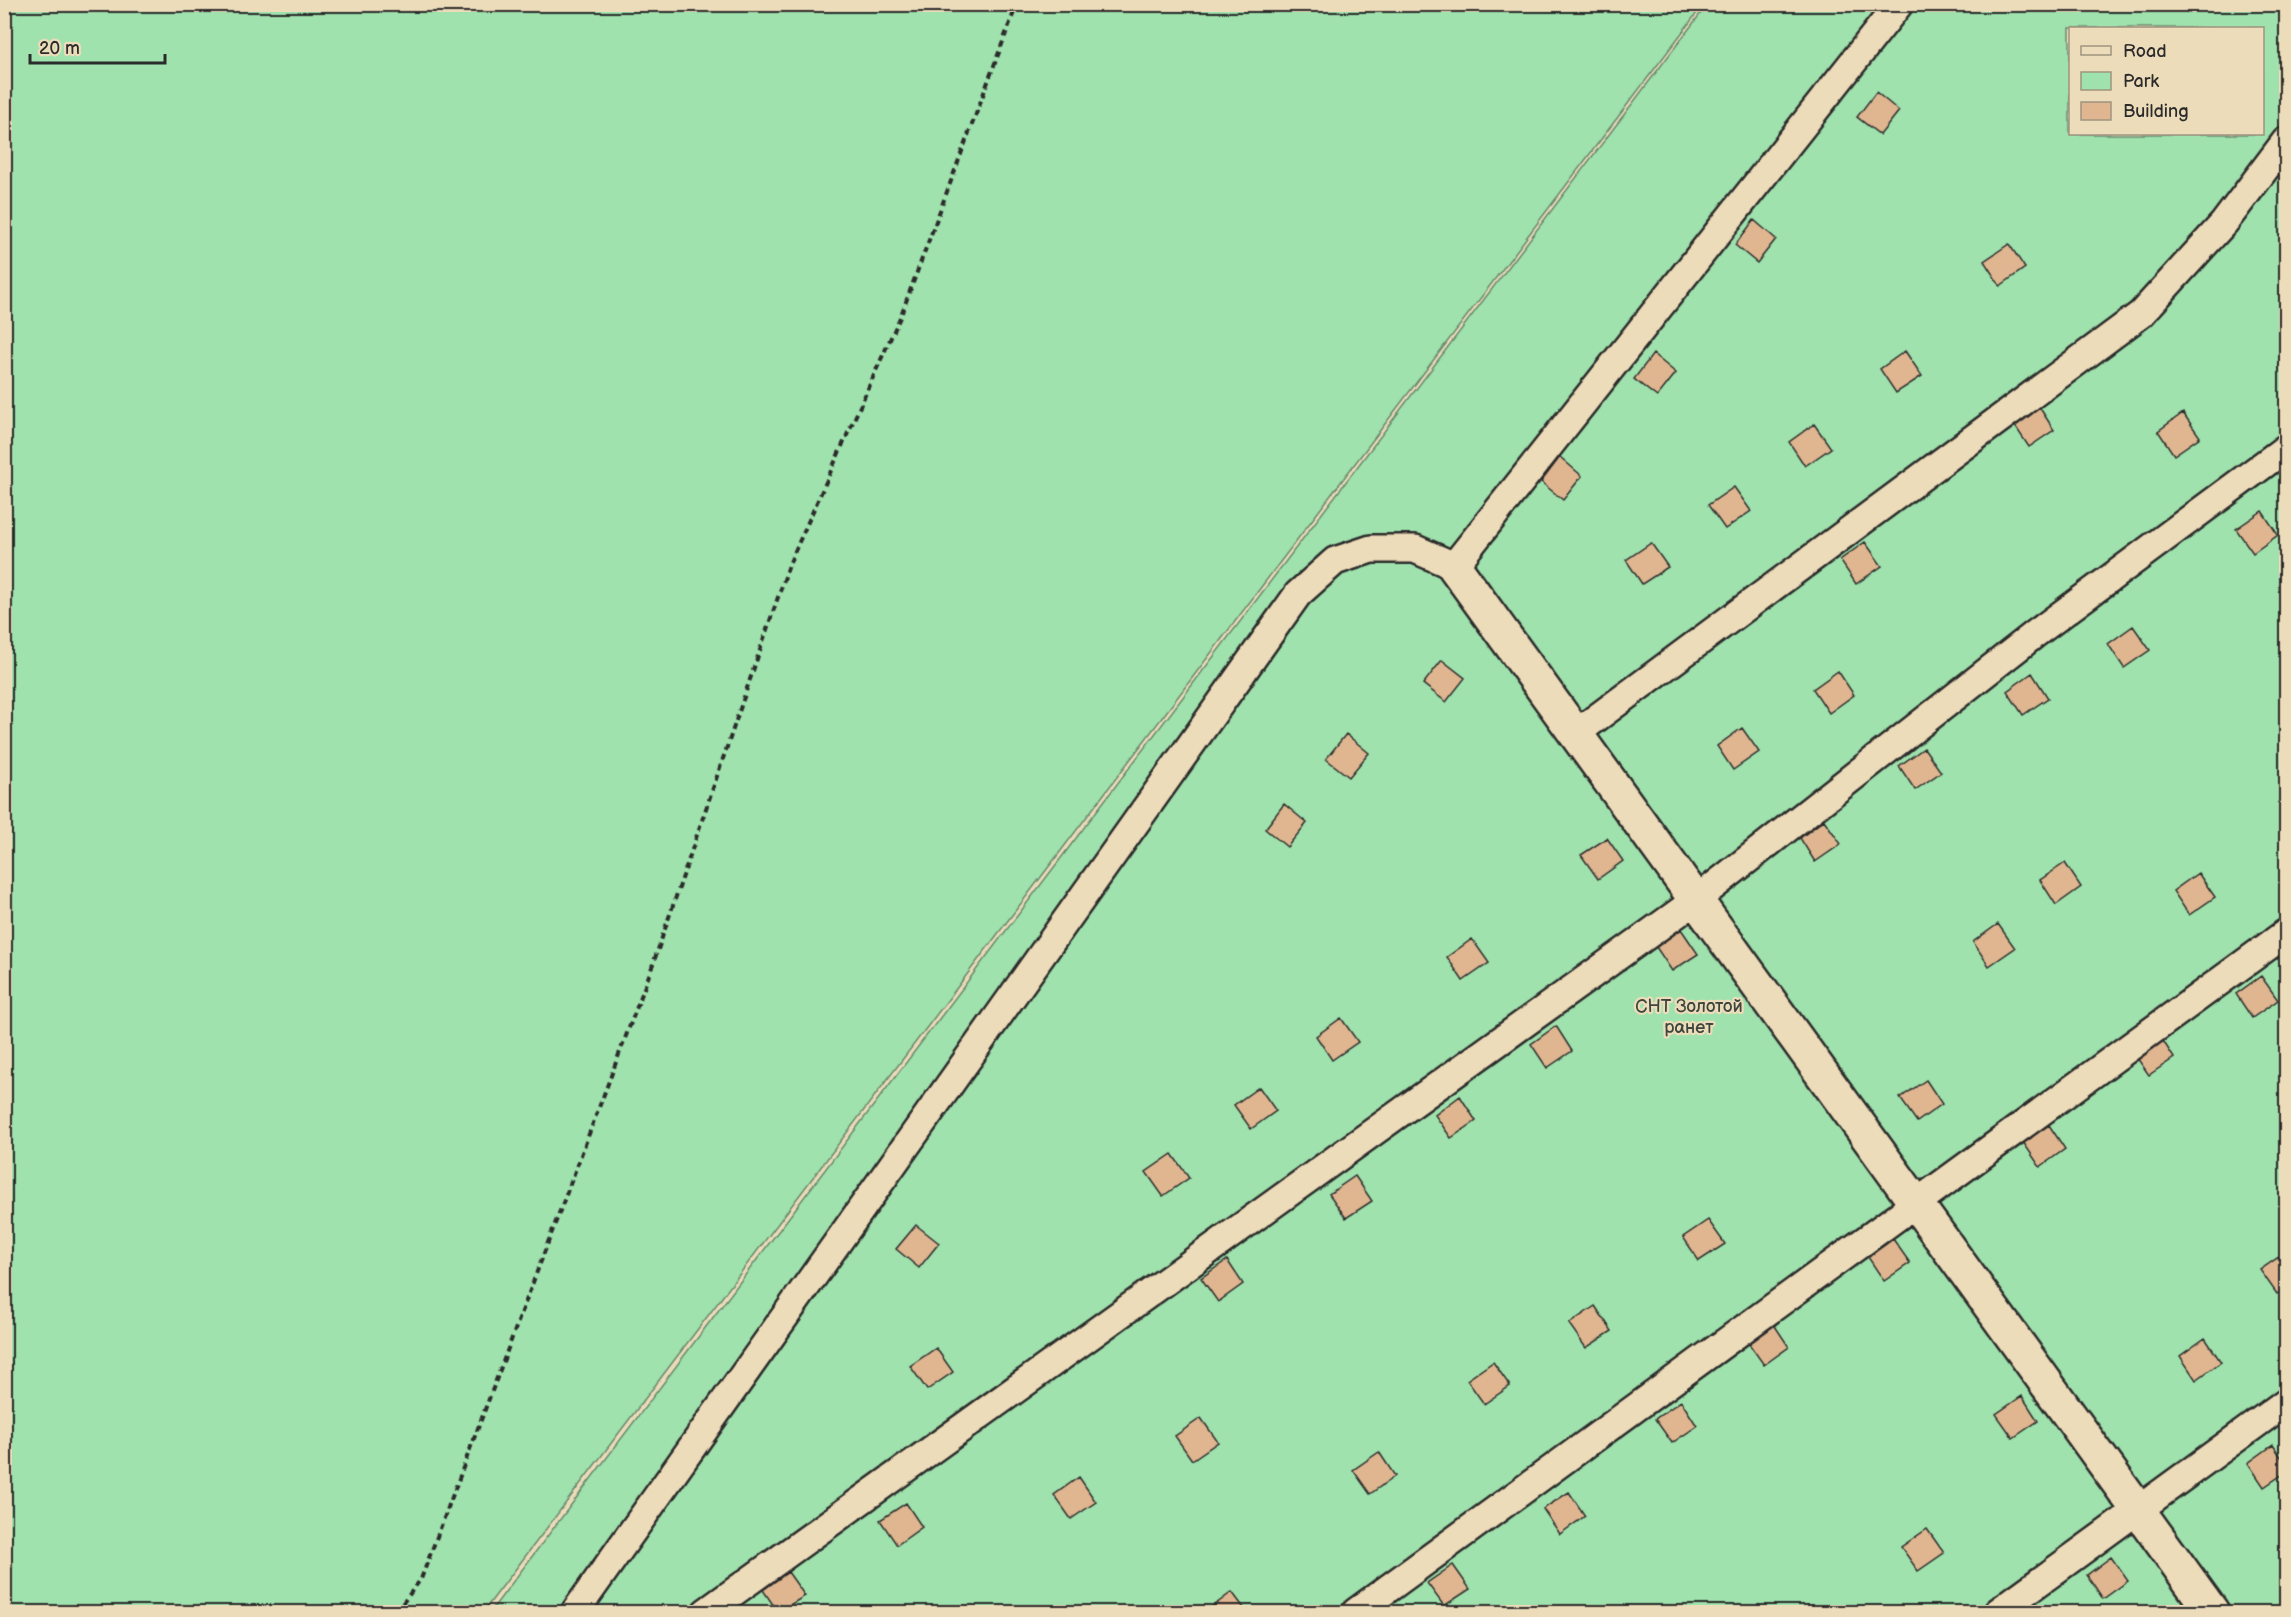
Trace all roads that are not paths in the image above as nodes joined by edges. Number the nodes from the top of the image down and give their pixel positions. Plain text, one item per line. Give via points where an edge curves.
1 (1899, 4) edge
2 (2286, 141) edge
3 (2286, 448) edge
4 (1454, 566) junction
5 (1575, 734) junction
6 (1696, 900) junction
7 (2286, 933) edge
8 (1916, 1204) junction
9 (2286, 1402) edge
10 (2138, 1510) junction
11 (575, 1612) edge
12 (706, 1612) edge
13 (1356, 1612) edge
14 (1998, 1612) edge
15 (2212, 1612) edge

1 - 4 lane
2 - 5 lane via 2224,223 2141,314
3 - 6 lane via 2035,634
4 - 5 street
4 - 11 lane via 1415,549 1371,549 1335,561 1298,594
5 - 6 street
6 - 8 street
6 - 12 lane
7 - 8 lane
8 - 10 street
8 - 13 lane
9 - 10 lane
10 - 14 lane
10 - 15 street

